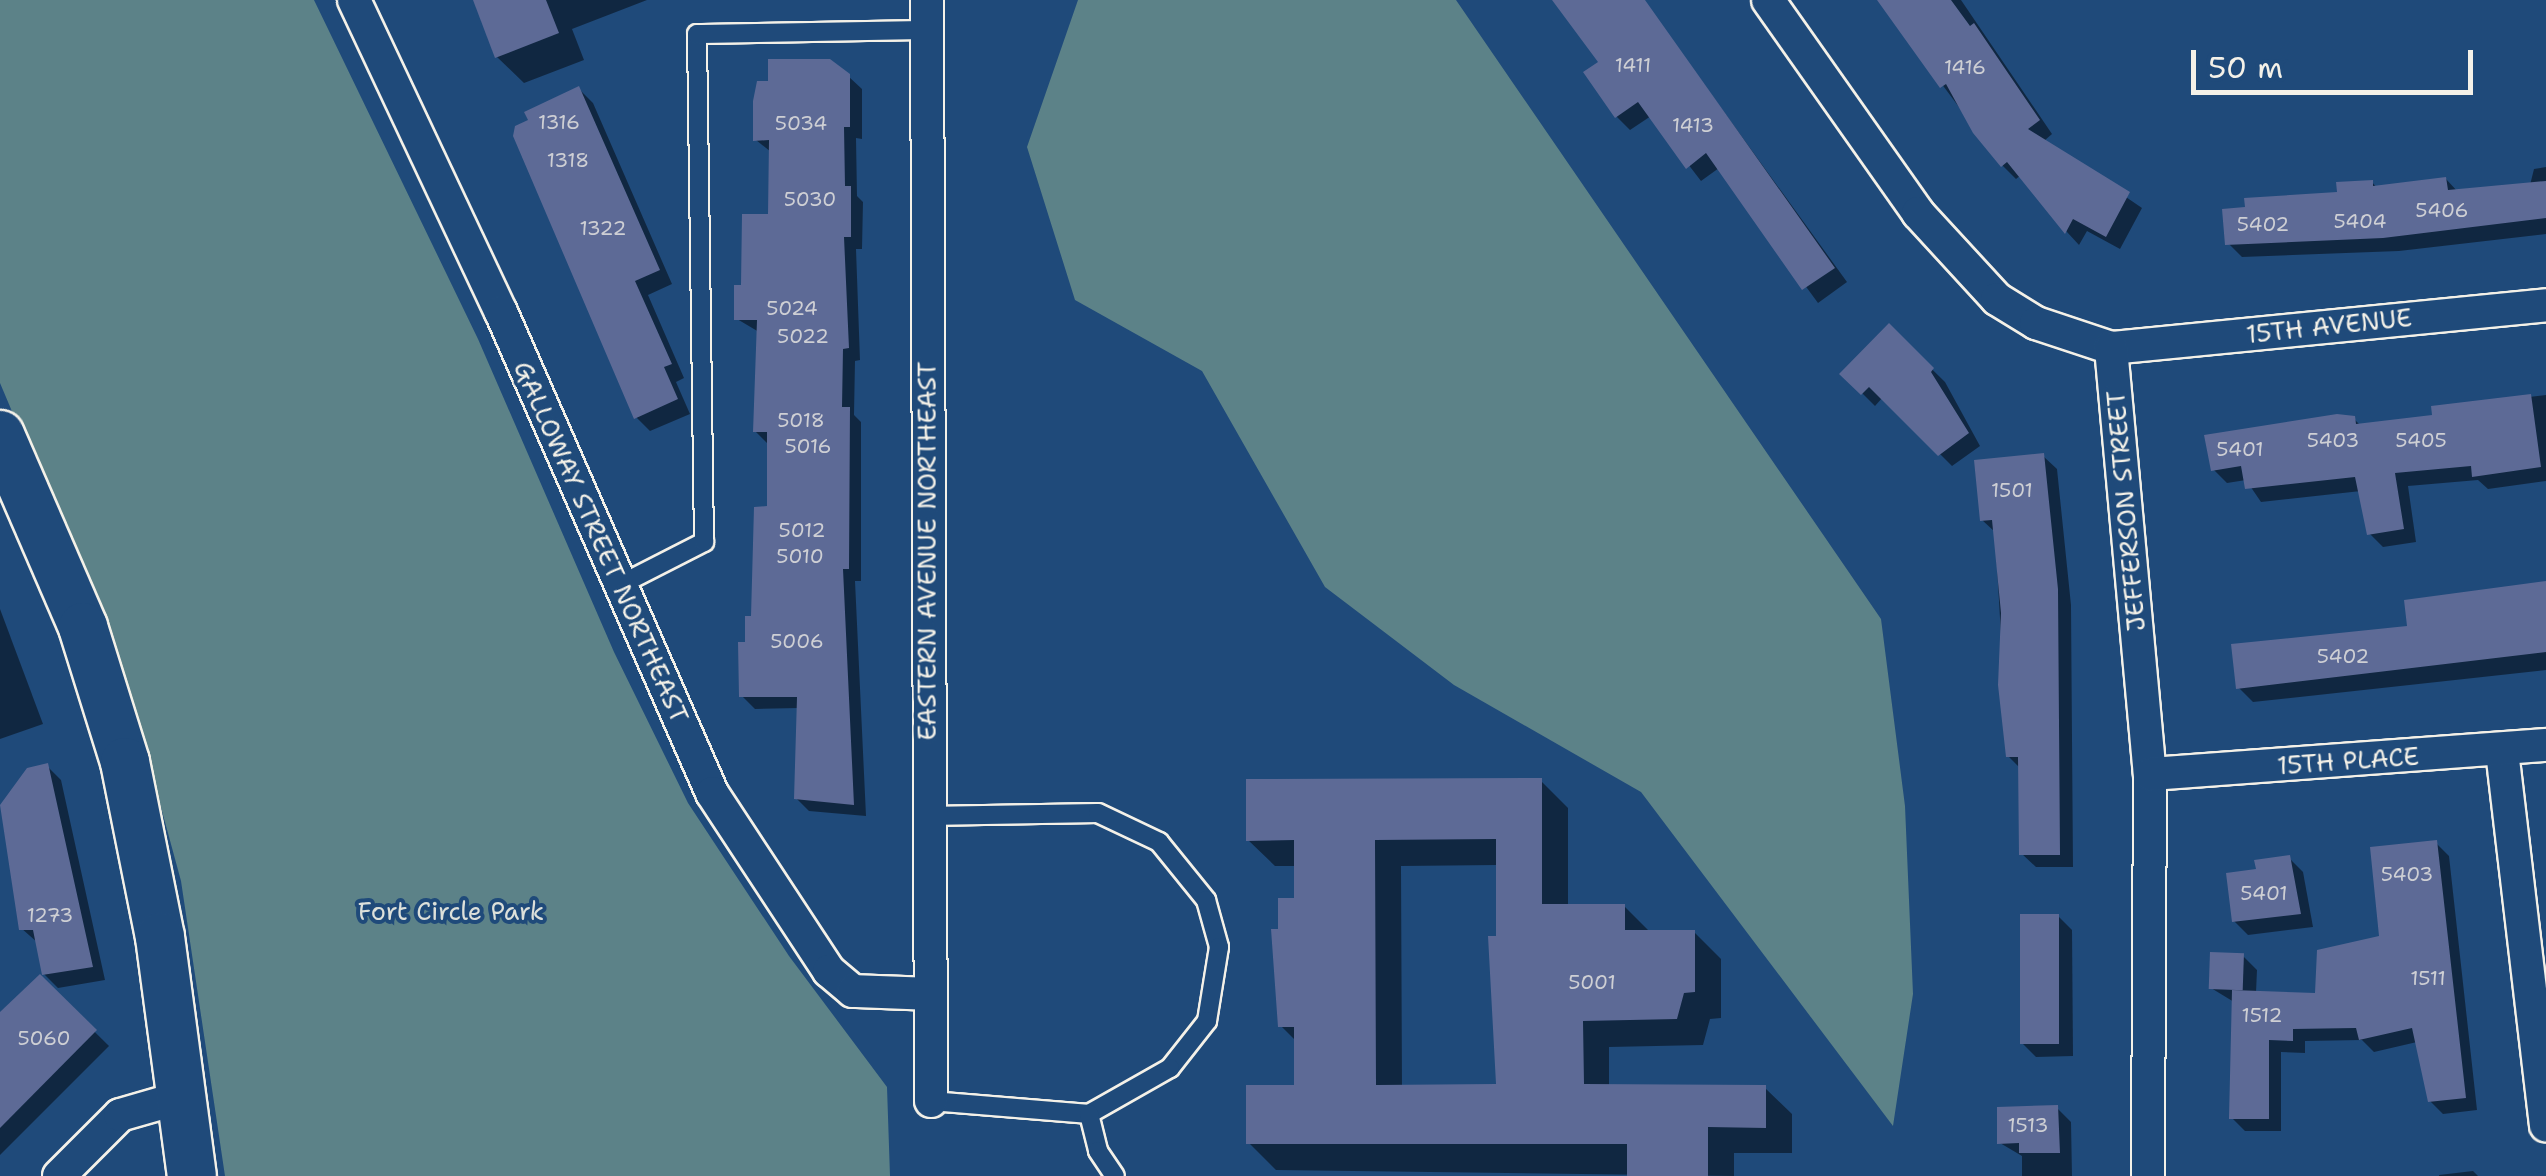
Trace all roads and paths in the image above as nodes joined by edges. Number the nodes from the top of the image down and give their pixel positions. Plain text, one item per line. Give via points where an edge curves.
1 (354, 0) edge
2 (1768, 0) edge
3 (927, 15) edge
4 (2546, 305) edge
5 (2112, 348) junction
6 (0, 435) edge
7 (618, 586) junction
8 (2546, 746) edge
9 (2502, 751) junction
10 (2150, 774) junction
11 (927, 816) junction
12 (930, 994) junction
13 (179, 1098) junction
14 (931, 1101) joint
15 (1089, 1114) junction
16 (2546, 1126) edge
17 (59, 1176) edge
18 (192, 1176) edge
19 (1115, 1176) edge
20 (2148, 1176) edge

1 - 7 street, GALLOWAY STREET NORTHEAST
2 - 5 street via 1956,258 1996,299 2036,323
3 - 7 lane via 698,34 704,542
3 - 11 street, EASTERN AVENUE NORTHEAST
4 - 5 street, 15TH AVENUE
5 - 10 street, JEFFERSON STREET
6 - 13 street via 83,627 125,762 157,919
7 - 12 street, GALLOWAY STREET NORTHEAST via 712,793 829,971 853,991
8 - 9 street, 15TH PLACE
9 - 10 street, 15TH PLACE
9 - 16 street
10 - 20 street, JEFFERSON STREET
11 - 12 street, EASTERN AVENUE NORTHEAST
11 - 15 lane via 1098,814 1159,842 1206,900 1218,947 1208,1021 1170,1068
12 - 14 street, EASTERN AVENUE NORTHEAST
13 - 17 street via 120,1115
13 - 18 street
14 - 15 lane
15 - 19 lane via 1098,1150

